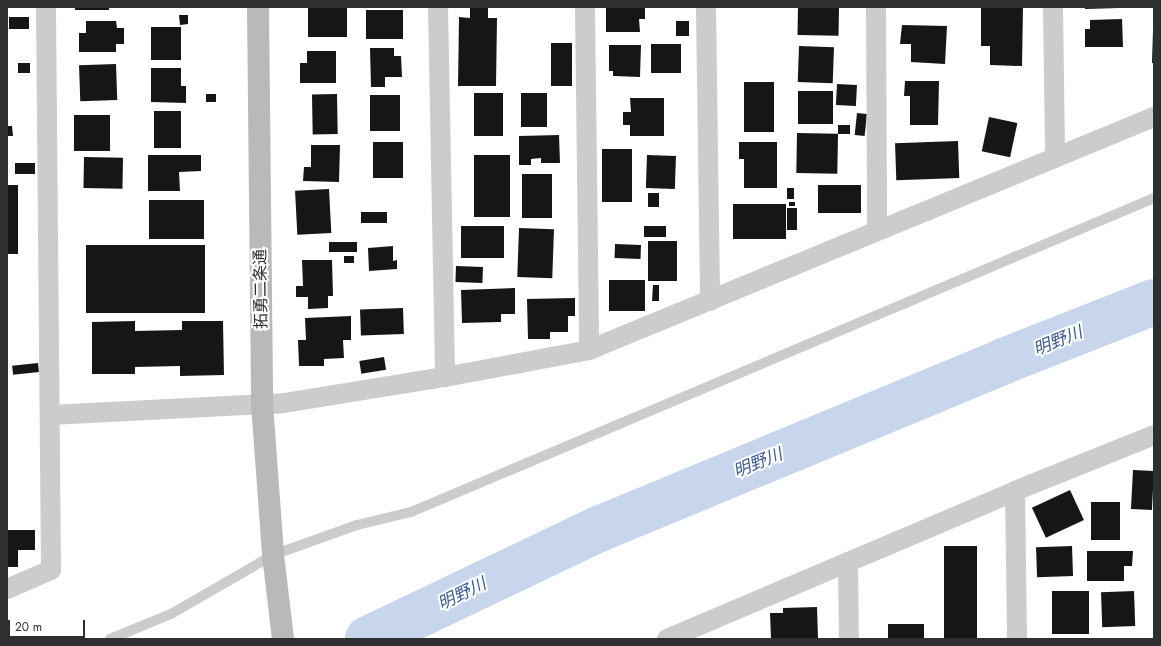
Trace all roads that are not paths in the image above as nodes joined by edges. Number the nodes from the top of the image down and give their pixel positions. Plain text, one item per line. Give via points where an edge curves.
1 (46, 7) edge
2 (258, 7) edge
3 (438, 7) edge
4 (585, 7) edge
5 (706, 7) edge
6 (876, 7) edge
7 (1053, 7) edge
8 (1154, 117) edge
9 (1055, 158) junction
10 (1154, 198) edge
11 (877, 230) junction
12 (710, 301) junction
13 (589, 350) junction
14 (445, 377) junction
15 (262, 404) junction
16 (50, 415) junction
17 (1154, 435) edge
18 (1015, 492) junction
19 (274, 562) junction
20 (848, 562) junction
21 (7, 588) edge
22 (677, 637) edge
23 (110, 639) edge
24 (284, 639) edge
25 (849, 639) edge
26 (1017, 639) edge

1 - 16 street
2 - 15 street, 拓勇二条通
3 - 14 street
4 - 13 street
5 - 12 street
6 - 11 street
7 - 9 street
8 - 9 street
9 - 11 street
10 - 19 lane via 411,512 357,525
11 - 12 street
12 - 13 street
13 - 14 street
14 - 15 street via 284,403
15 - 16 street
15 - 19 street, 拓勇二条通
16 - 21 street via 51,570
17 - 18 street
18 - 20 street
18 - 26 street
19 - 23 lane via 171,614
19 - 24 street, 拓勇二条通
20 - 22 street
20 - 25 street

